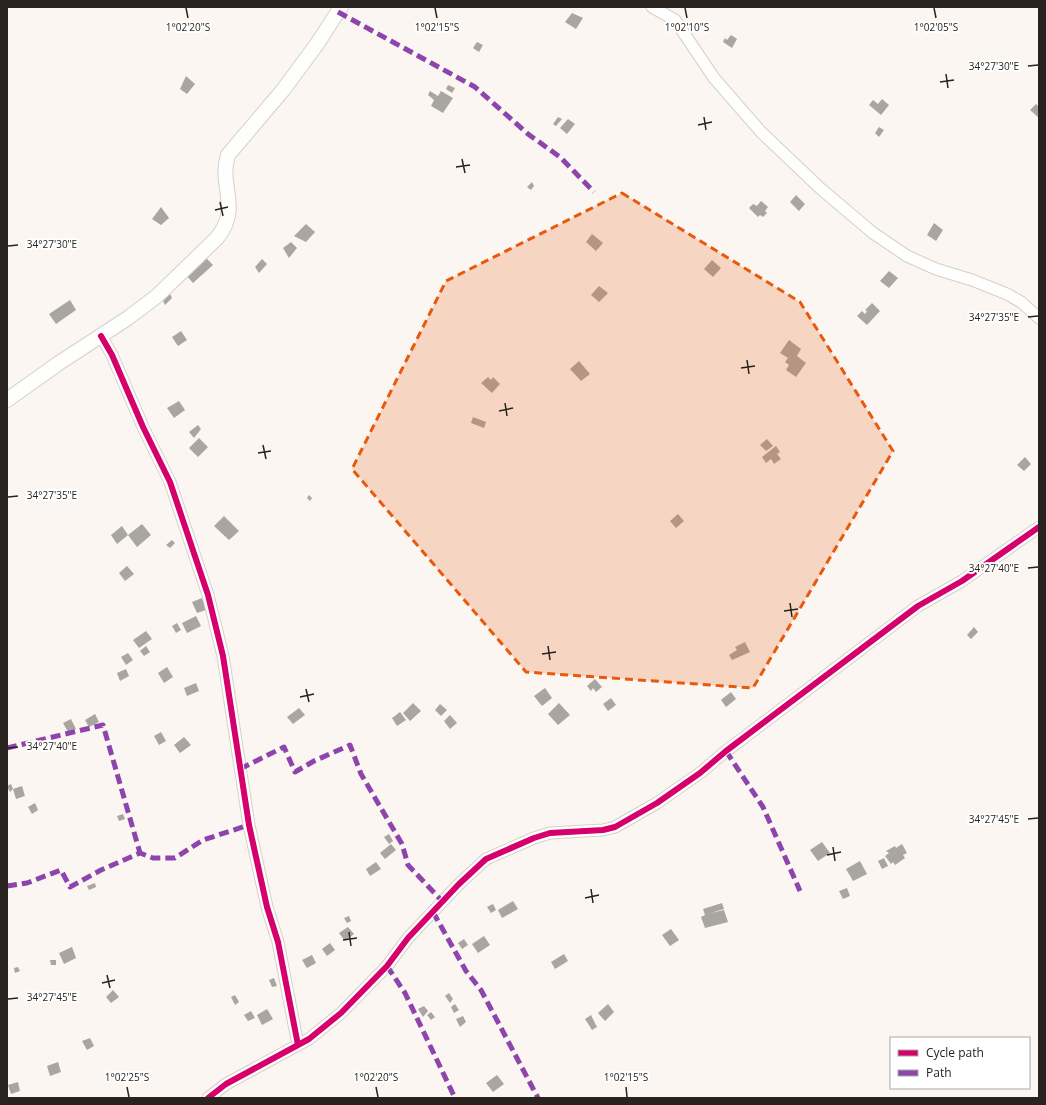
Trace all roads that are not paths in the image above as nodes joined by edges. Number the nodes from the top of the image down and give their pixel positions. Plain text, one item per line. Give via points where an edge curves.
1 (341, 7) edge
2 (652, 7) edge
3 (1039, 318) edge
4 (101, 336) junction
5 (7, 400) edge
6 (1039, 527) edge
7 (298, 1045) junction
8 (208, 1098) edge

1 - 4 street via 284,90 228,155 225,169 229,216 224,229 158,296
2 - 3 street via 678,23 702,63 761,132 872,233 908,256 936,269 1007,294
4 - 5 street
4 - 7 street via 170,482 208,595 223,656 249,825 267,907 278,942
6 - 7 street via 962,581 918,606 700,773 634,817 610,829 543,835 486,859 408,938 387,966 341,1013
7 - 8 street via 239,1076

